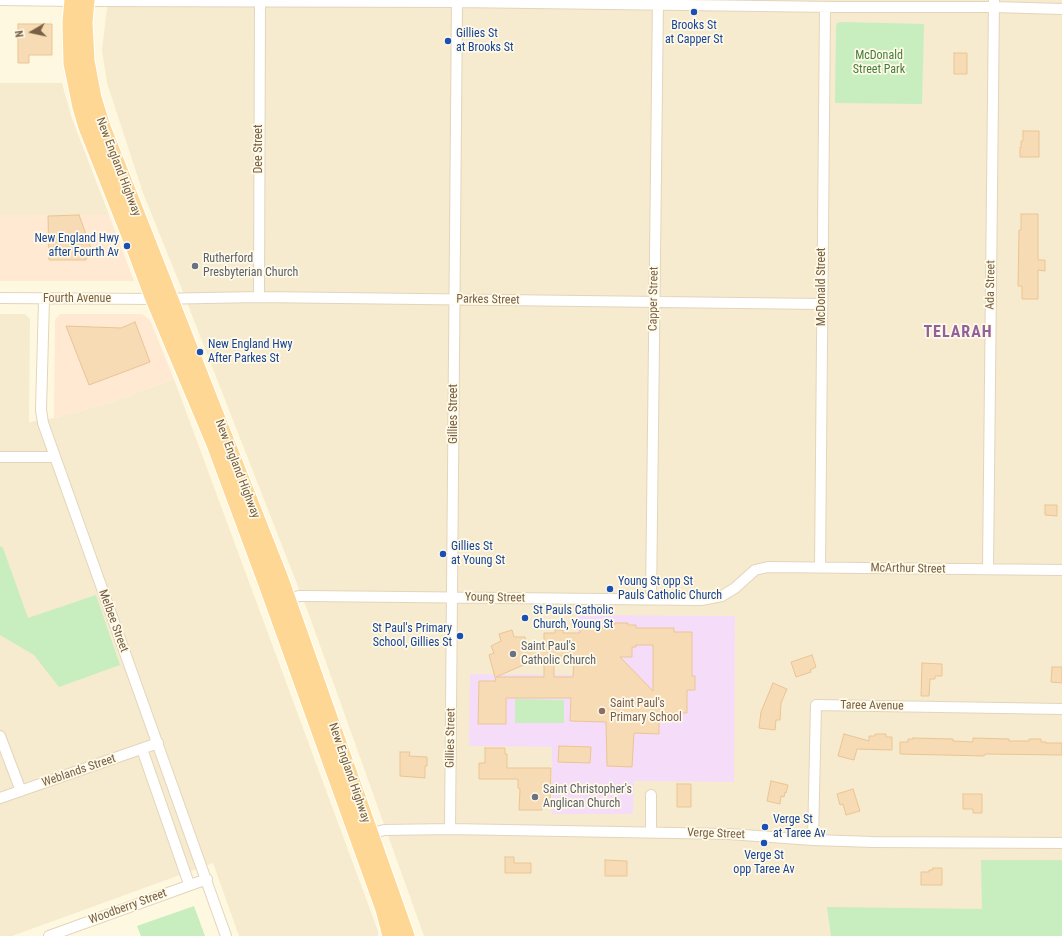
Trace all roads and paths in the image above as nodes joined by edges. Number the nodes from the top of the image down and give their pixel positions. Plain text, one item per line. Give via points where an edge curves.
1 (0, 0) edge
2 (80, 0) edge
3 (260, 0) edge
4 (457, 1) edge
5 (658, 2) edge
6 (994, 3) edge
7 (825, 7) junction
8 (1062, 9) edge
9 (259, 297) junction
10 (0, 298) edge
11 (44, 299) junction
12 (162, 299) junction
13 (455, 300) junction
14 (654, 301) junction
15 (821, 304) junction
16 (0, 457) edge
17 (55, 457) junction
18 (820, 568) junction
19 (988, 569) junction
20 (755, 570) joint
21 (1062, 570) edge
22 (452, 598) junction
23 (651, 599) junction
24 (281, 602) junction
25 (1062, 709) edge
26 (0, 736) edge
27 (158, 743) junction
28 (142, 749) junction
29 (21, 791) junction
30 (651, 795) dead end
31 (0, 798) edge
32 (450, 829) junction
33 (651, 833) junction
34 (371, 834) junction
35 (813, 840) junction
36 (1062, 843) edge
37 (207, 879) junction
38 (190, 884) junction
39 (49, 936) edge
40 (226, 936) edge
41 (391, 936) edge
42 (406, 936) edge

1 - 2 street
2 - 3 street
2 - 12 highway, New England Highway via 92,98
3 - 4 street
3 - 9 street, Dee Street
4 - 5 street
4 - 13 street, Gillies Street
5 - 7 street
5 - 14 street, Capper Street
6 - 7 street
6 - 8 street
6 - 19 street, Ada Street
7 - 15 street, McDonald Street
9 - 12 street, Parkes Street
9 - 13 street, Parkes Street
10 - 11 street, Fourth Avenue
11 - 12 street, Fourth Avenue
11 - 17 street, Melbee Street via 41,410 46,434
12 - 24 highway, New England Highway via 280,579
13 - 14 street, Parkes Street
13 - 22 street, Gillies Street
14 - 15 street, Parkes Street
14 - 23 street, Capper Street
15 - 18 street, McDonald Street via 823,354
16 - 17 street
17 - 27 street, Melbee Street
18 - 19 street, McArthur Street
18 - 20 street, McArthur Street
19 - 21 street, McArthur Street
20 - 23 street, Young Street via 722,596 701,600
22 - 23 street, Young Street
22 - 24 street, Young Street via 306,596
22 - 32 street, Gillies Street
24 - 34 highway, New England Highway
24 - 41 highway, New England Highway via 382,902
25 - 35 street, Taree Avenue via 816,706
26 - 29 street
27 - 28 street, Weblands Street
27 - 37 street, Melbee Street
28 - 29 street, Weblands Street
28 - 38 street
29 - 31 street, Weblands Street
30 - 33 street
32 - 33 street, Verge Street
32 - 34 street, Verge Street via 384,830
33 - 35 street, Verge Street via 729,834
34 - 42 highway, New England Highway
35 - 36 street, Verge Street
37 - 38 street, Woodberry Street
37 - 40 street, Melbee Street
38 - 39 street, Woodberry Street

